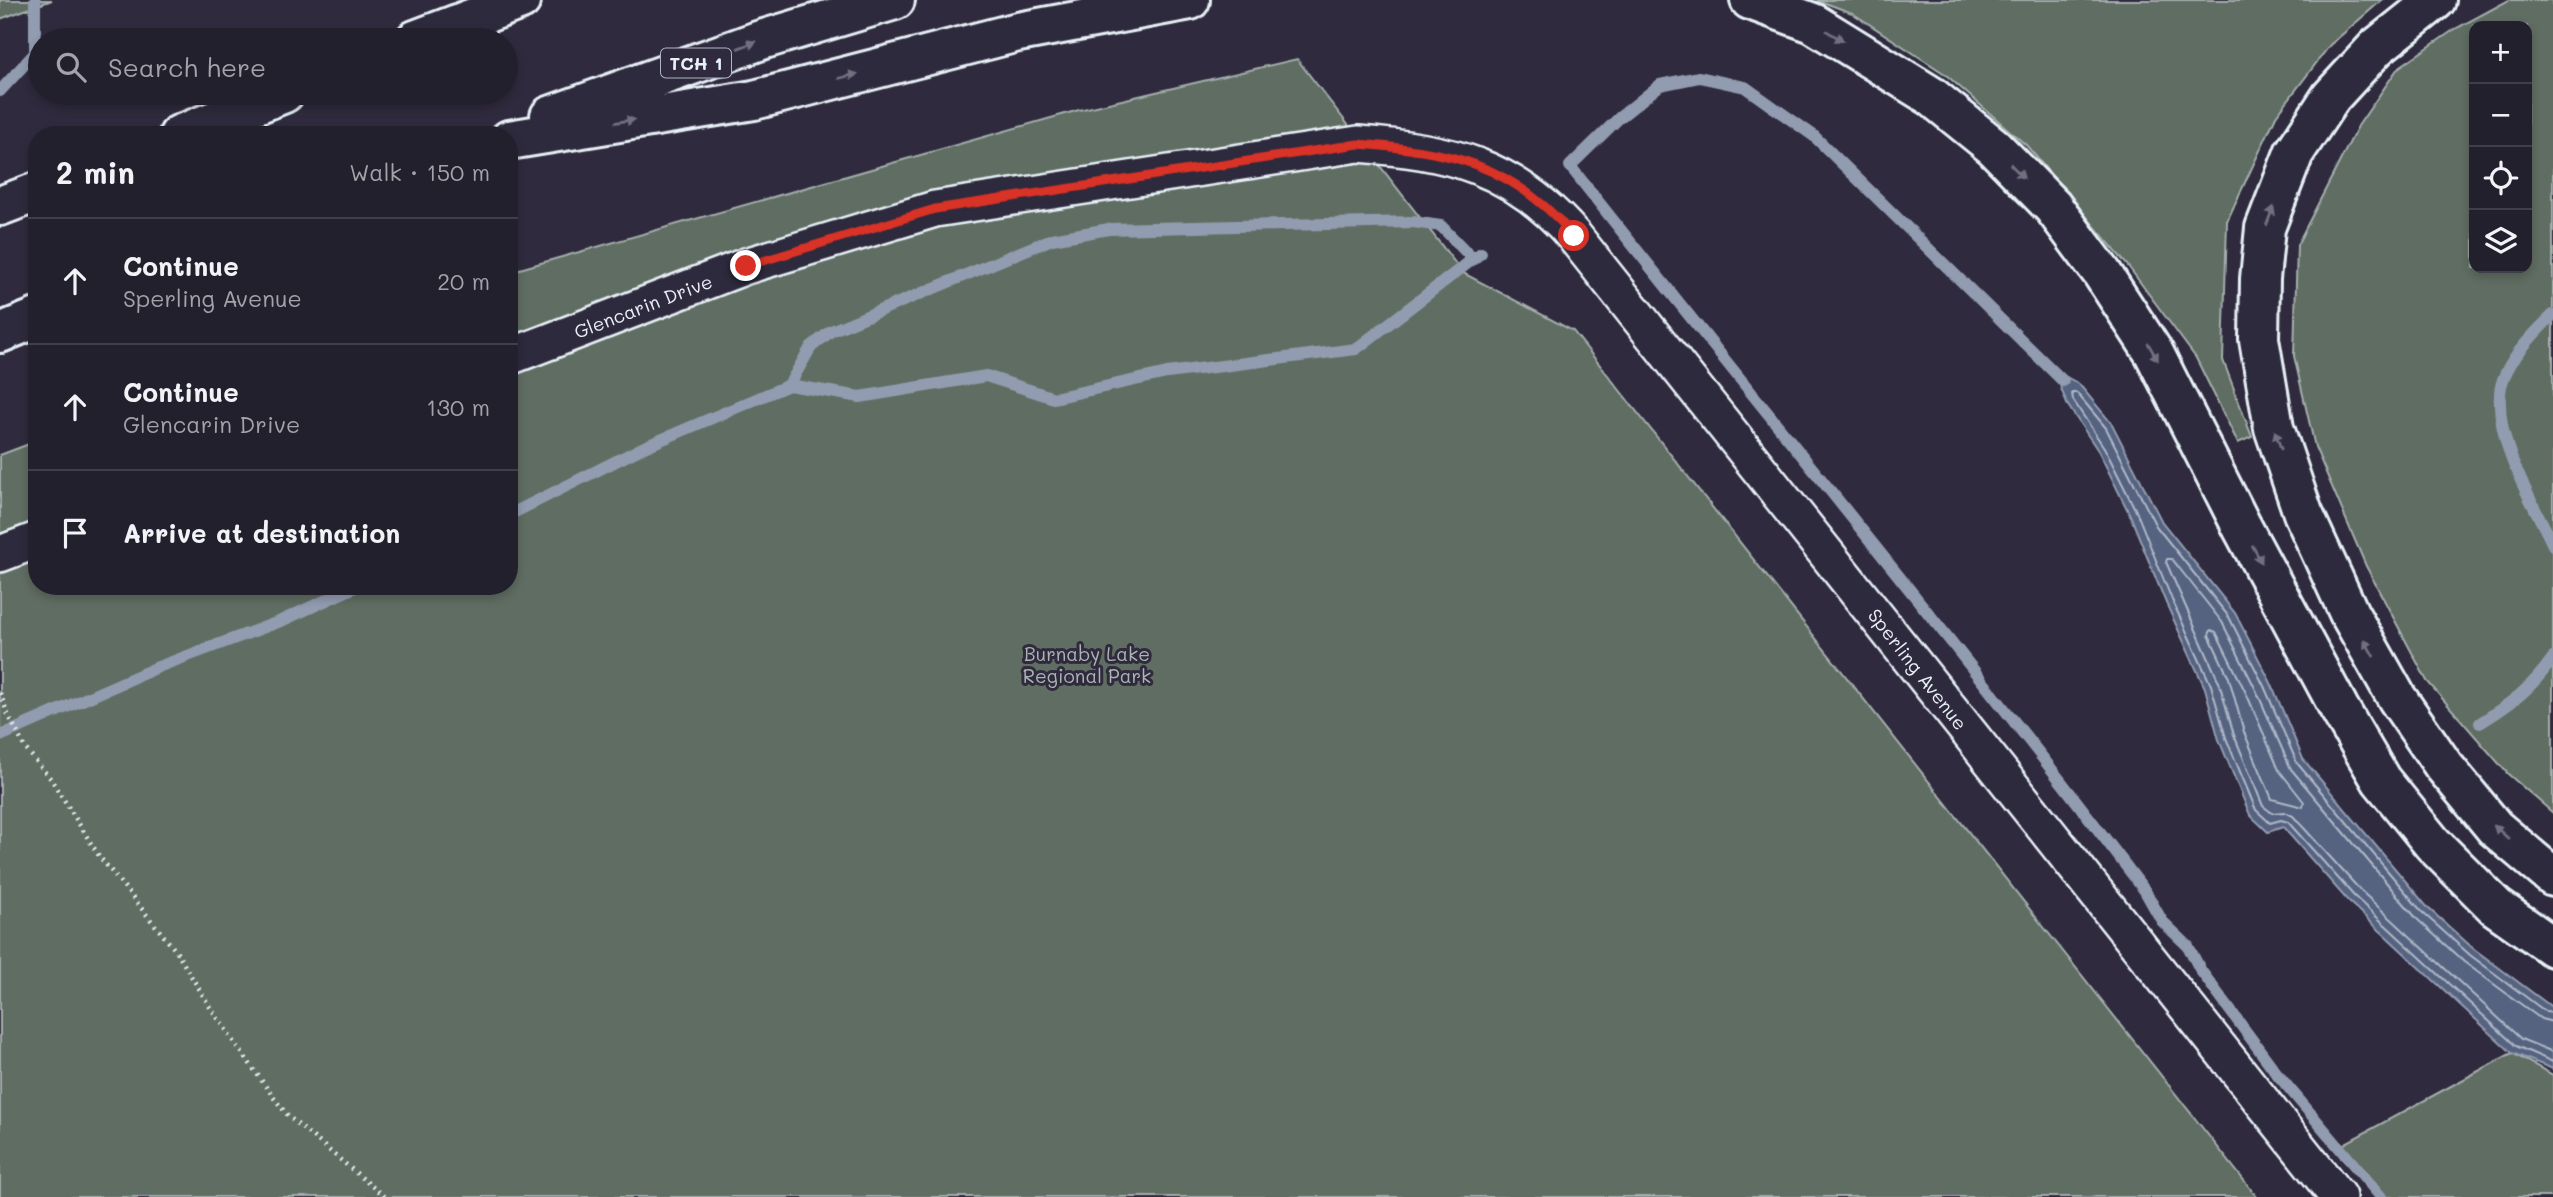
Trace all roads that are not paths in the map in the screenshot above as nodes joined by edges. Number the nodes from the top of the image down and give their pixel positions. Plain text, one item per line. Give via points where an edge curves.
1 (522, 0) edge
2 (895, 0) edge
3 (1190, 0) edge
4 (1749, 0) edge
5 (2436, 0) edge
6 (447, 28) edge
7 (254, 105) edge
8 (202, 126) edge
9 (518, 128) edge
10 (518, 139) edge
11 (1477, 165) joint
12 (28, 195) edge
13 (0, 206) edge
14 (28, 322) edge
15 (0, 333) edge
16 (518, 354) edge
17 (28, 543) edge
18 (0, 554) edge
19 (2553, 877) edge
20 (2553, 947) edge
21 (2338, 1197) edge

1 - 6 highway
9 -> 2 highway, TCH 1 via 761,40
10 -> 3 highway via 754,100 1018,33
4 -> 20 highway via 1813,23 1931,96 1994,147 2053,208 2102,272 2154,353 2255,551 2381,780 2433,844 2496,906
19 -> 5 highway via 2495,828 2443,765 2397,698 2349,613 2303,513 2274,428 2259,339 2265,228 2294,153 2331,97 2377,47
7 - 8 highway
11 - 16 street, Glencarin Drive via 1414,148 1358,144 935,209 746,266
11 - 21 street, Sperling Avenue via 1529,192 1574,236
12 - 13 highway
14 - 15 highway
17 - 18 street

